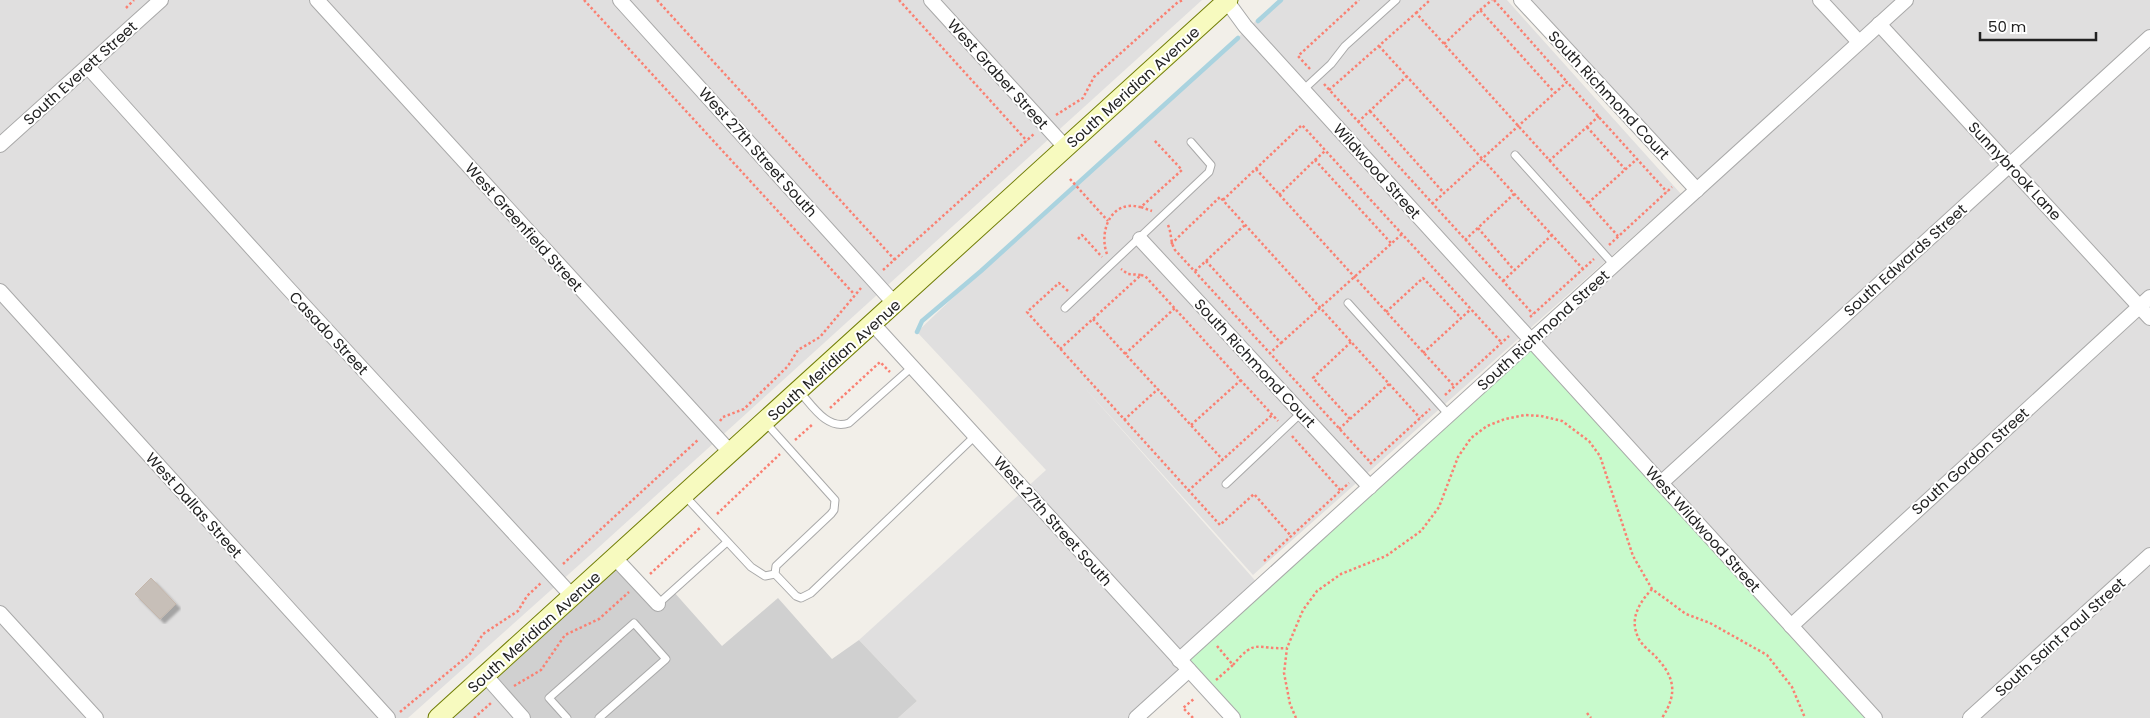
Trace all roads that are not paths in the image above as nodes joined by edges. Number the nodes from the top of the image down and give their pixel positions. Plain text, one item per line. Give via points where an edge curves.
1 (161, 0) edge
2 (317, 0) edge
3 (620, 0) edge
4 (930, 0) edge
5 (1227, 0) edge
6 (1396, 0) edge
7 (1521, 0) edge
8 (1820, 0) edge
9 (1906, 0) edge
10 (1879, 24) junction
11 (2150, 37) edge
12 (1859, 42) junction
13 (88, 66) junction
14 (1303, 90) junction
15 (1191, 142) dead end
16 (0, 145) edge
17 (1066, 148) junction
18 (1516, 155) dead end
19 (2009, 165) junction
20 (1697, 190) junction
21 (1140, 239) junction
22 (1614, 265) junction
23 (0, 292) edge
24 (2150, 297) edge
25 (1348, 303) dead end
26 (895, 304) junction
27 (2139, 306) junction
28 (1065, 308) dead end
29 (2150, 318) edge
30 (873, 324) junction
31 (1531, 340) junction
32 (912, 367) junction
33 (799, 391) junction
34 (1302, 413) junction
35 (1449, 415) junction
36 (765, 422) junction
37 (976, 436) junction
38 (731, 453) junction
39 (1661, 483) junction
40 (1226, 484) dead end
41 (1370, 486) junction
42 (684, 495) junction
43 (727, 542) junction
44 (2150, 555) edge
45 (615, 558) junction
46 (775, 574) junction
47 (573, 597) junction
48 (658, 604) joint
49 (0, 613) edge
50 (1790, 626) junction
51 (1184, 665) junction
52 (486, 676) junction
53 (96, 718) edge
54 (388, 718) edge
55 (438, 718) edge
56 (523, 718) edge
57 (567, 718) edge
58 (599, 718) edge
59 (1136, 718) edge
60 (1233, 718) edge
61 (1875, 718) edge
62 (1970, 718) edge

1 - 13 street, South Everett Street
2 - 38 street, West Greenfield Street
3 - 26 street, West 27th Street South
4 - 17 street, West Graber Street
5 - 14 street, Wildwood Street via 1245,26
5 - 17 main road, South Meridian Avenue
6 - 14 lane
7 - 20 street, South Richmond Court
8 - 12 street
9 - 10 street, South Richmond Street
10 - 12 street, South Richmond Street
10 - 19 street, Sunnybrook Lane
11 - 19 street, South Edwards Street
12 - 20 street, South Richmond Street
13 - 16 street, South Everett Street
13 - 47 street, Casado Street
14 - 31 street, Wildwood Street
15 - 21 lane via 1208,159 1211,164 1209,172
17 - 26 main road, South Meridian Avenue
18 - 22 lane
19 - 27 street, Sunnybrook Lane
19 - 39 street, South Edwards Street
20 - 22 street, South Richmond Street
21 - 28 lane
21 - 34 street, South Richmond Court
22 - 31 street, South Richmond Street
23 - 54 street, West Dallas Street
24 - 27 street, South Gordon Street
25 - 35 lane
26 - 30 main road, South Meridian Avenue
27 - 29 street, Sunnybrook Lane
27 - 50 street, South Gordon Street
30 - 32 street, West 27th Street South
30 - 33 main road, South Meridian Avenue
31 - 35 street, South Richmond Street
31 - 39 street, West Wildwood Street
32 - 33 lane via 849,423 841,426 830,423
32 - 37 street, West 27th Street South
33 - 36 main road, South Meridian Avenue
34 - 40 lane
34 - 41 street, South Richmond Court
35 - 41 street, South Richmond Street
36 - 38 main road, South Meridian Avenue
36 - 46 lane via 831,495 835,504 831,514 780,561
37 - 46 lane via 806,596 796,596
37 - 51 street, West 27th Street South
38 - 42 main road, South Meridian Avenue
39 - 50 street, West Wildwood Street
41 - 51 street, South Richmond Street
42 - 43 lane
42 - 45 main road, South Meridian Avenue
43 - 46 lane via 757,572 765,576
43 - 48 lane
44 - 62 street, South Saint Paul Street
45 - 47 main road, South Meridian Avenue
45 - 48 street
47 - 52 main road, South Meridian Avenue
49 - 53 street
50 - 61 street, West Wildwood Street
51 - 59 street, South Richmond Street
51 - 60 street, West 27th Street South
52 - 55 main road, South Meridian Avenue
52 - 56 street
57 - 58 lane via 550,698 634,623 666,659

